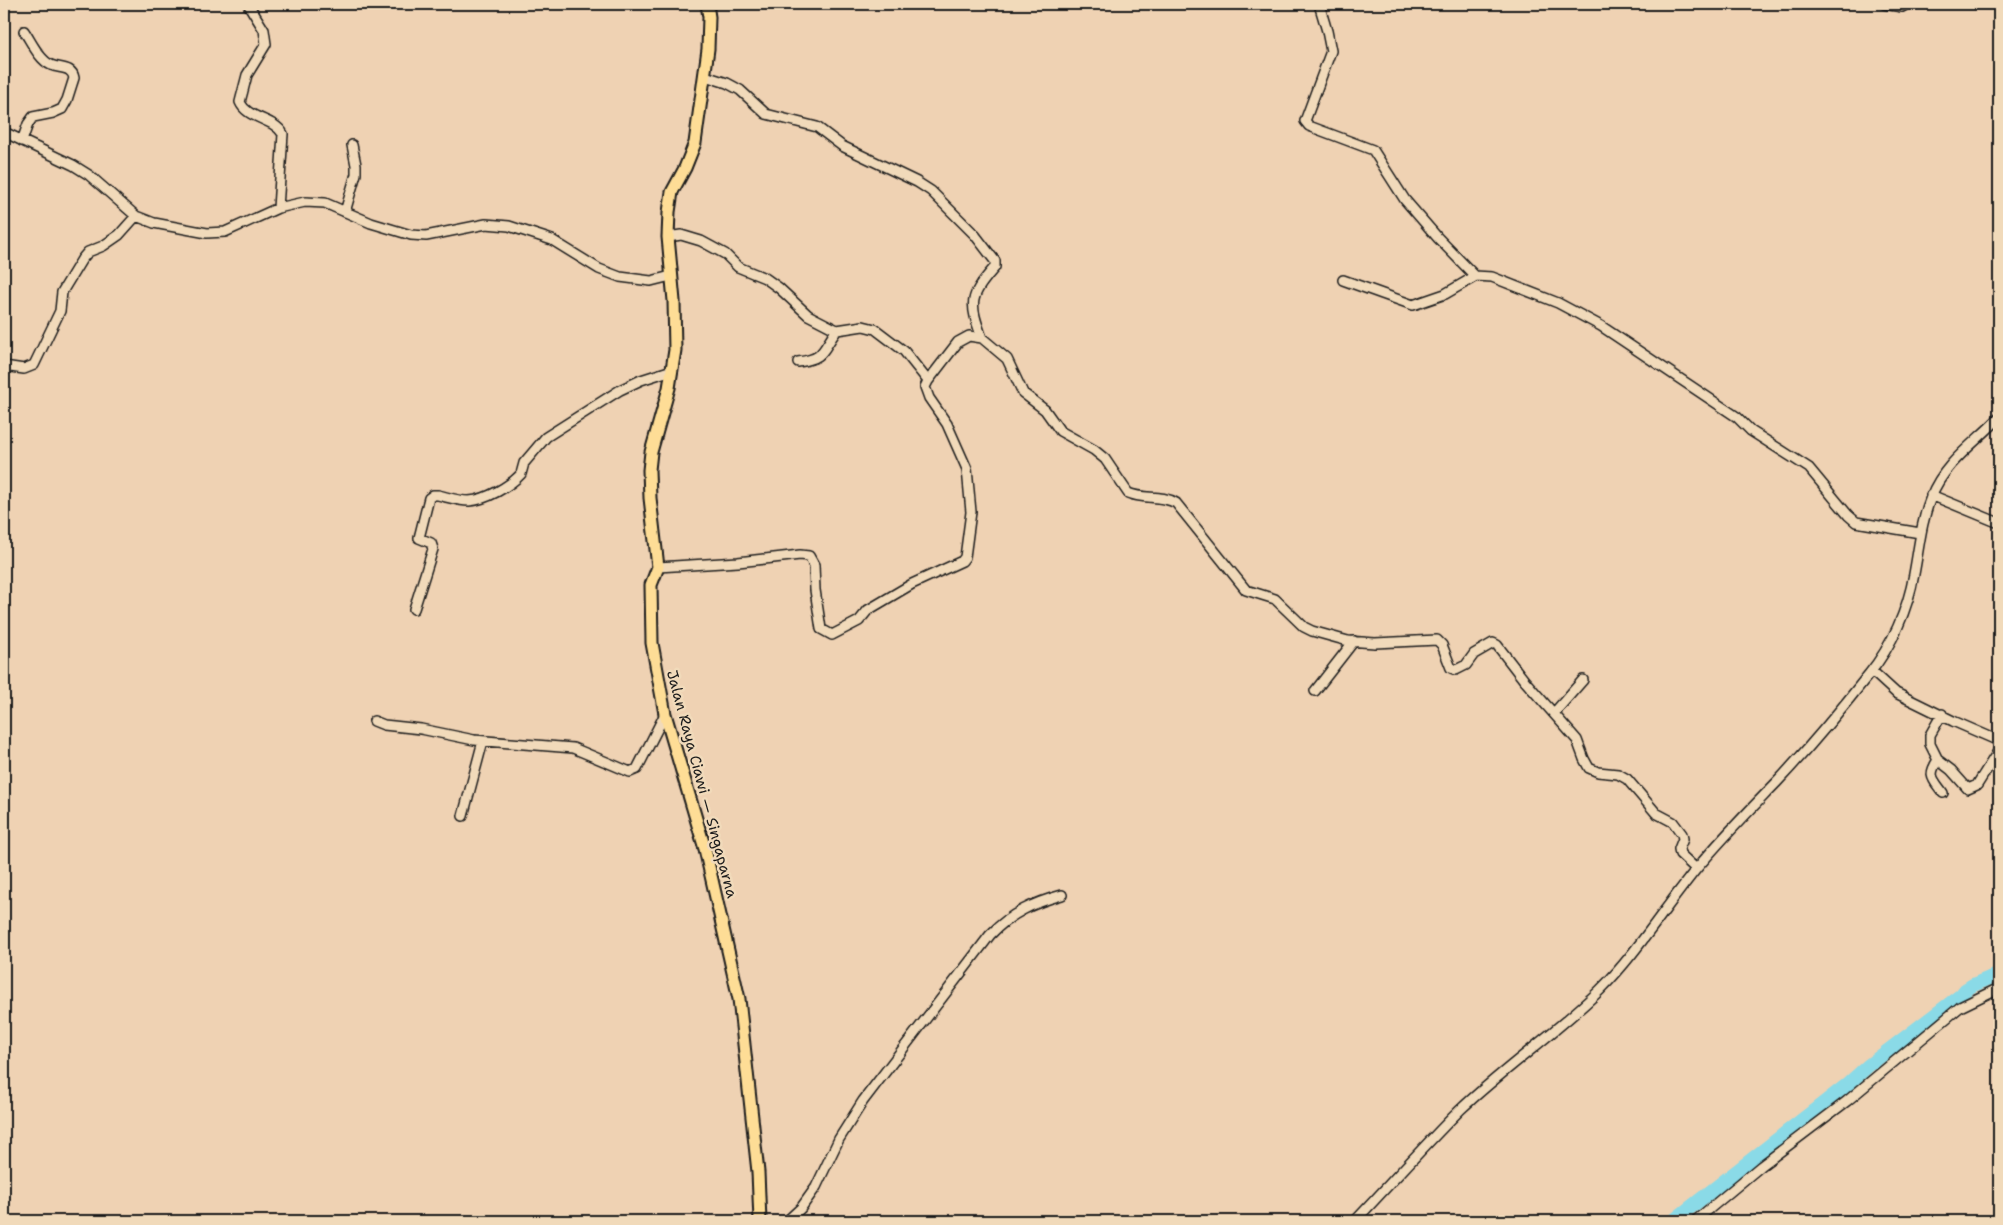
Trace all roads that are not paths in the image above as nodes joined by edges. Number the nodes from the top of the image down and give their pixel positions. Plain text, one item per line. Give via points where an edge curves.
1 (248, 4) edge
2 (707, 4) edge
3 (1319, 4) edge
4 (1884, 4) edge
5 (1907, 4) edge
6 (24, 30) dead end
7 (705, 76) junction
8 (4, 132) edge
9 (22, 141) junction
10 (352, 145) dead end
11 (278, 208) junction
12 (346, 212) junction
13 (136, 216) junction
14 (668, 237) junction
15 (671, 276) junction
16 (1476, 276) junction
17 (1343, 280) dead end
18 (837, 330) junction
19 (982, 338) junction
20 (798, 362) dead end
21 (4, 366) edge
22 (672, 370) junction
23 (928, 381) junction
24 (1999, 418) edge
25 (1931, 495) junction
26 (1999, 523) edge
27 (1920, 534) junction
28 (658, 567) junction
29 (414, 609) dead end
30 (1354, 641) junction
31 (1872, 671) junction
32 (1583, 680) dead end
33 (1315, 691) dead end
34 (1554, 713) junction
35 (665, 714) junction
36 (1942, 714) junction
37 (374, 721) dead end
38 (483, 741) junction
39 (1999, 741) edge
40 (1999, 750) edge
41 (1938, 760) junction
42 (1943, 793) dead end
43 (463, 816) dead end
44 (1696, 869) junction
45 (1062, 894) dead end
46 (1999, 988) edge
47 (760, 1221) edge
48 (787, 1221) edge
49 (1356, 1221) edge
50 (1695, 1221) edge

1 - 11 street via 264,30 266,44 248,75 240,102 243,108 275,125 283,134
2 - 7 main road, Jalan Raya Ciawi — Singaparna via 710,17
3 - 16 street via 1331,51 1305,121 1309,126 1374,150 1405,200
4 - 5 street via 1902,7
6 - 9 street via 46,62 70,70 74,78 64,106 54,113 34,117
7 - 14 main road, Jalan Raya Ciawi — Singaparna via 695,143 672,192
7 - 19 street via 740,90 769,116 817,127 842,146 917,182 938,198 975,234 995,261 995,267 972,301
8 - 9 street
9 - 13 street via 89,175
10 - 12 street via 356,174
11 - 12 street via 305,202 325,203
11 - 13 street via 225,232 207,233 154,223
12 - 15 street via 411,235 426,236 486,224 510,226 552,240 620,278 650,281
13 - 21 street via 119,235 88,252 82,259 62,292 60,311 34,365 24,369
14 - 15 main road, Jalan Raya Ciawi — Singaparna
14 - 18 street via 681,235 702,240 725,254 738,267 765,278 808,315
15 - 22 main road, Jalan Raya Ciawi — Singaparna via 676,326
16 - 17 street via 1450,292 1414,305
16 - 27 street via 1492,277 1558,303 1636,347 1737,417 1751,431 1809,468 1856,522
18 - 20 street via 823,352 814,359
18 - 23 street via 863,326 875,329 904,351
19 - 23 street via 969,336 958,342
19 - 30 street via 1007,359 1023,393 1045,410 1060,431 1106,459 1128,493 1164,498 1181,507 1246,590 1275,599 1295,620 1312,631
22 - 28 main road, Jalan Raya Ciawi — Singaparna via 649,470
22 - 29 street via 620,390 546,436 524,463 521,474 503,487 468,501 438,495 430,498 419,538 431,543 433,548
23 - 28 street via 926,393 947,424 969,479 971,512 962,561 912,584 833,635 821,629 814,565 808,556
24 - 25 street via 1960,454
25 - 26 street
25 - 27 street
27 - 31 street via 1906,607
28 - 35 main road, Jalan Raya Ciawi — Singaparna via 651,585 652,643
30 - 33 street
30 - 34 street via 1436,640 1442,645 1451,668 1456,670 1464,667 1480,650 1495,644
31 - 36 street via 1896,693
31 - 44 street via 1813,742
32 - 34 street
34 - 44 street via 1579,743 1589,768 1628,779 1656,813 1673,822 1682,834 1680,854
35 - 38 street via 636,768 630,772 573,748
35 - 47 main road, Jalan Raya Ciawi — Singaparna via 707,859 739,998
36 - 39 street
36 - 41 street via 1929,740
37 - 38 street
38 - 43 street
40 - 41 street via 1977,785 1968,789
41 - 42 street via 1931,773
44 - 49 street via 1616,973 1460,1111
45 - 48 street via 1026,906 990,935 863,1102 839,1139 816,1187
46 - 50 street via 1960,1007

